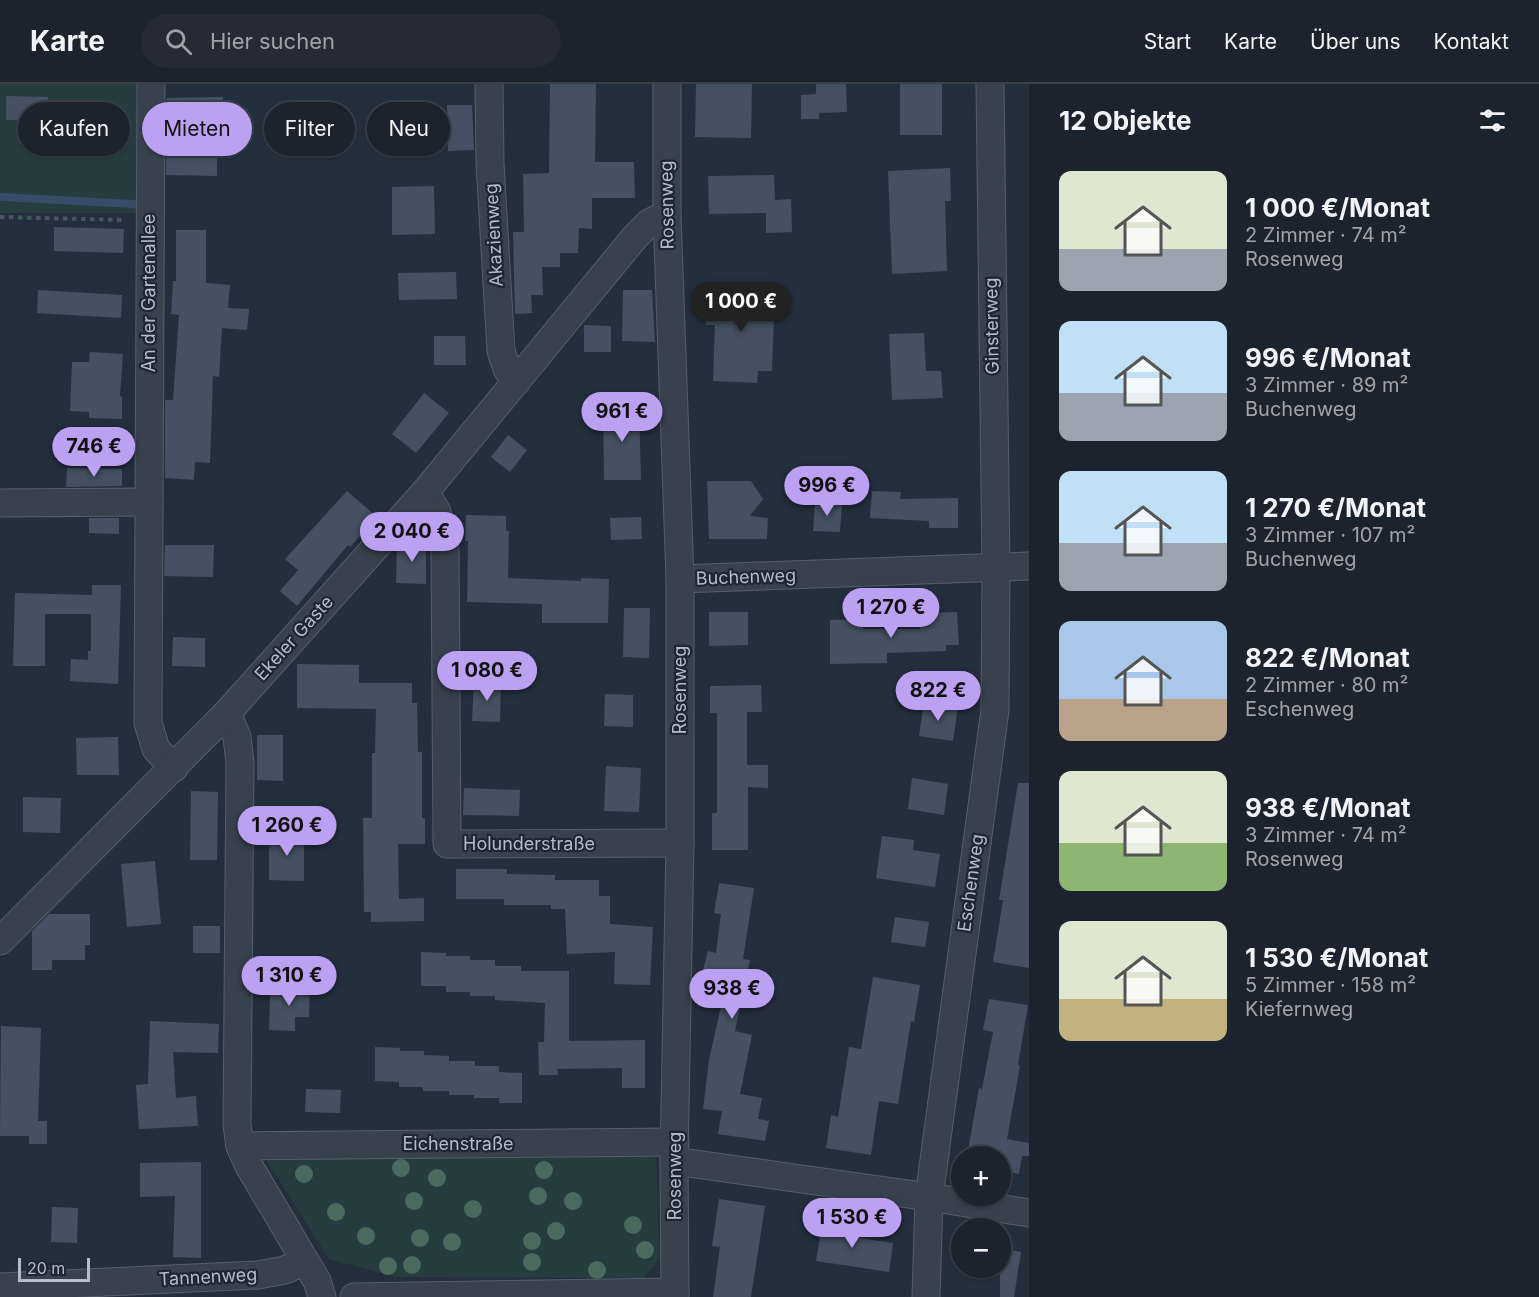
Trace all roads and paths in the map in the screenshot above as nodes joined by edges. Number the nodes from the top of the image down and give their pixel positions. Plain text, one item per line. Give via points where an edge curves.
1 (151, 84) edge
2 (489, 84) edge
3 (667, 84) edge
4 (990, 84) edge
5 (667, 214) junction
6 (0, 217) edge
7 (149, 220) junction
8 (516, 382) junction
9 (425, 492) junction
10 (150, 502) junction
11 (0, 503) edge
12 (1029, 566) edge
13 (996, 568) junction
14 (680, 579) junction
15 (227, 713) junction
16 (174, 768) junction
17 (680, 843) junction
18 (0, 941) edge
19 (240, 1146) junction
20 (674, 1152) junction
21 (929, 1197) junction
22 (1029, 1213) edge
23 (305, 1261) junction
24 (0, 1287) edge
25 (675, 1294) edge
26 (322, 1297) edge
27 (354, 1297) edge
28 (926, 1297) edge

1 - 7 street, An der Gartenallee
2 - 8 street, Akazienweg via 501,351
3 - 5 street, Rosenweg
4 - 13 street, Ginsterweg
5 - 8 street, Ekeler Gaste via 634,237
5 - 14 street, Rosenweg
6 - 7 path
7 - 10 street, An der Gartenallee
8 - 9 street, Ekeler Gaste
9 - 15 street, Ekeler Gaste
9 - 17 street, Holunderstraße via 437,512 444,550 447,844
10 - 11 street
10 - 16 street, An der Gartenallee via 148,723 156,749
12 - 13 street, Buchenweg
13 - 14 street, Buchenweg
13 - 21 street, Eschenweg via 995,710
14 - 17 street, Rosenweg
15 - 16 street, Ekeler Gaste
15 - 19 street via 237,737 240,763
16 - 18 street, Ekeler Gaste
17 - 20 street, Rosenweg
19 - 20 street, Eichenstraße
19 - 23 street
20 - 21 street, Eichenstraße
20 - 25 street, Rosenweg
21 - 22 street, Eichenstraße
21 - 28 street, Eschenweg
23 - 24 street, Tannenweg via 258,1275
23 - 26 street
25 - 27 street

